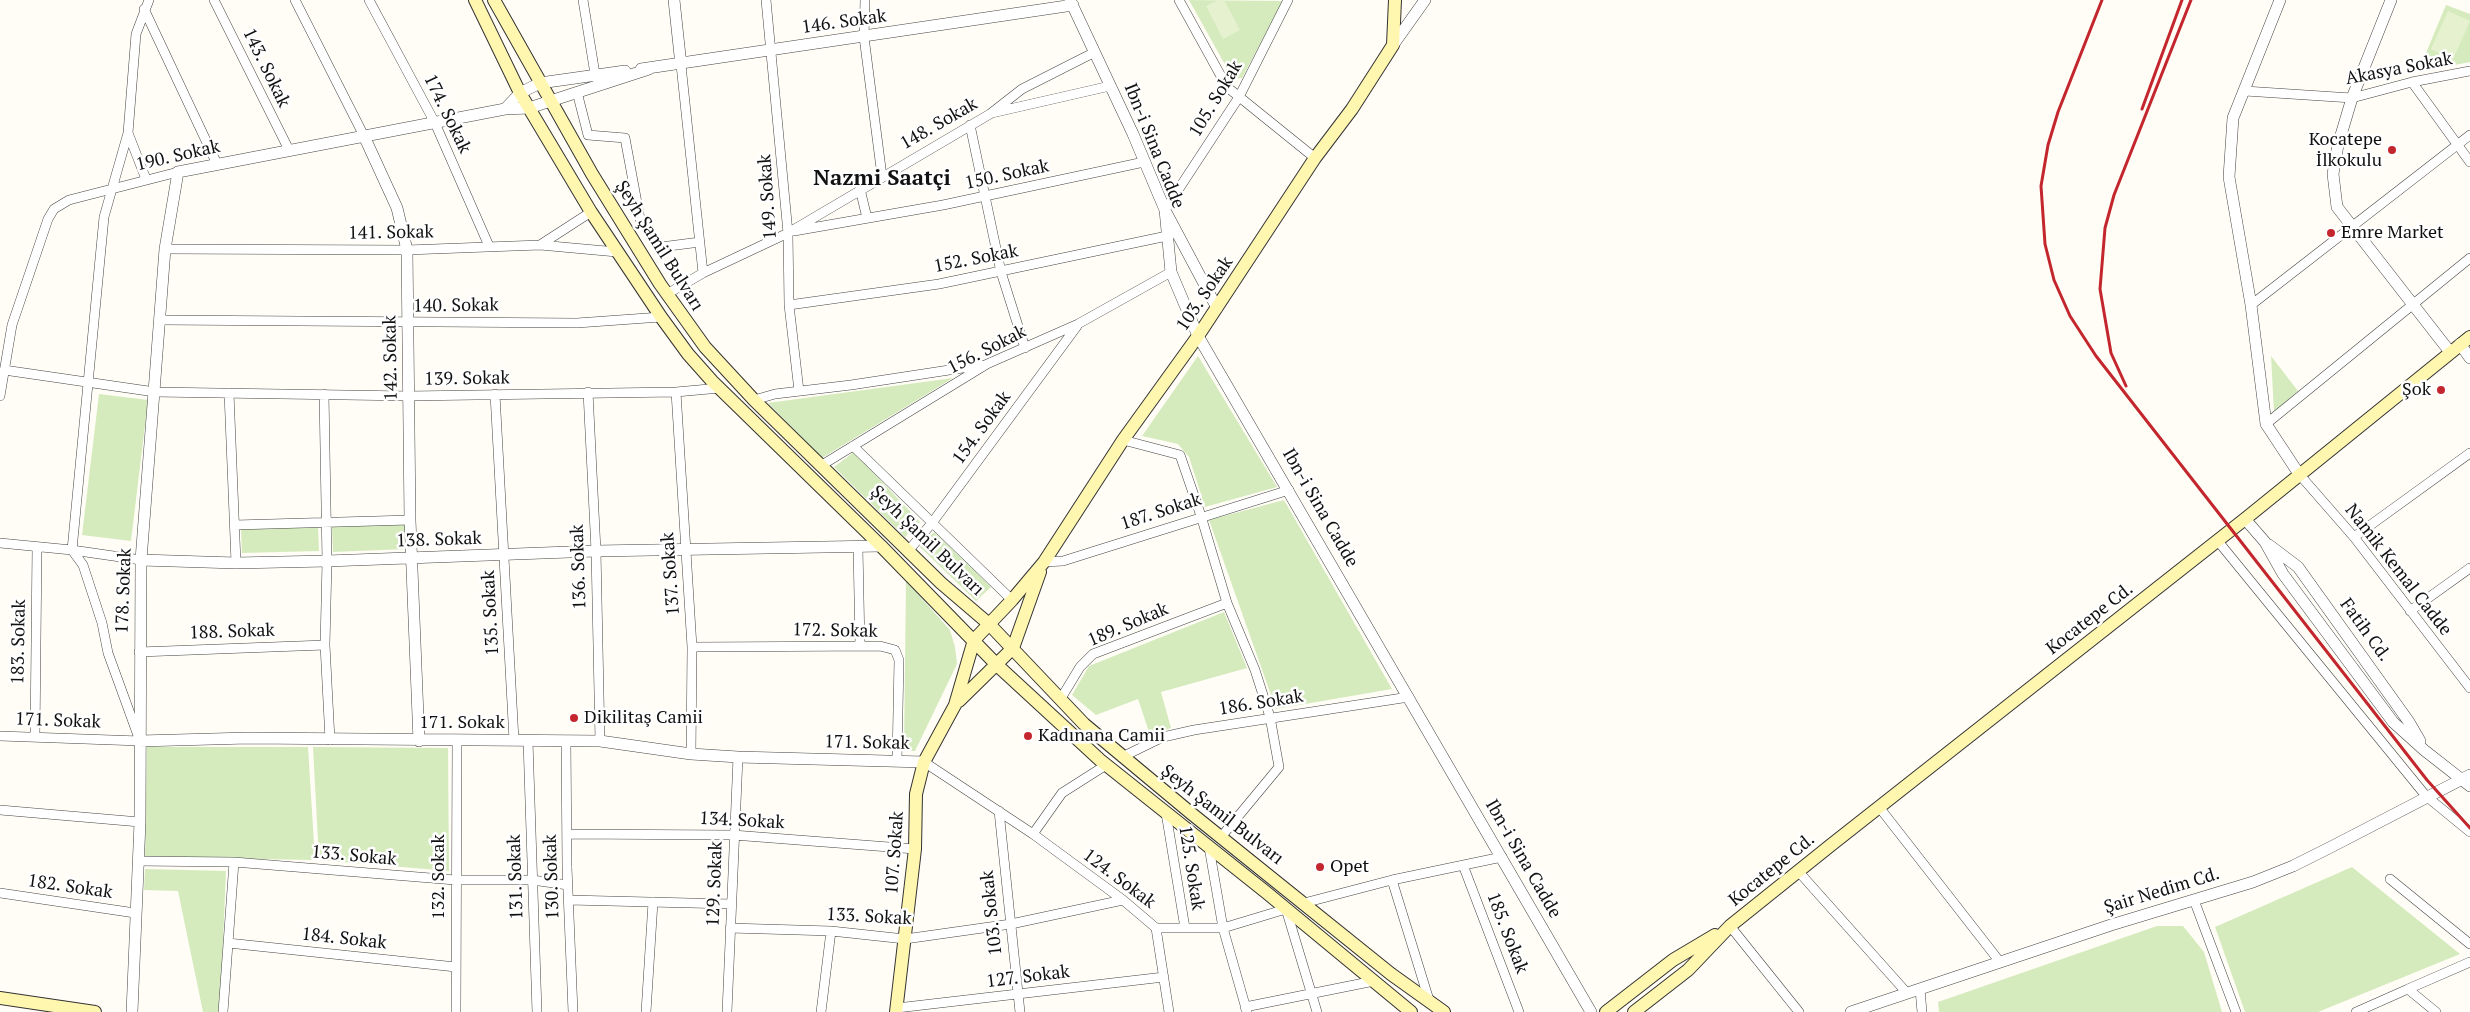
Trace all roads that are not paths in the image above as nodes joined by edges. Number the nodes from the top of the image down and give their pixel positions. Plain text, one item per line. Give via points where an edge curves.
1 (149, 0) edge
2 (214, 0) edge
3 (295, 0) edge
4 (369, 0) edge
5 (474, 0) edge
6 (494, 0) edge
7 (583, 0) edge
8 (674, 0) edge
9 (766, 0) edge
10 (865, 0) edge
11 (1179, 0) edge
12 (1288, 0) edge
13 (1394, 0) edge
14 (1425, 0) edge
15 (2280, 0) edge
16 (2392, 0) edge
17 (1072, 3) edge
18 (144, 9) junction
19 (864, 37) junction
20 (1393, 45) junction
21 (772, 50) junction
22 (1095, 52) junction
23 (681, 65) junction
24 (649, 69) junction
25 (2470, 71) edge
26 (595, 74) junction
27 (2412, 82) junction
28 (540, 83) junction
29 (1110, 86) junction
30 (2245, 91) junction
31 (577, 92) junction
32 (520, 93) junction
33 (1238, 97) junction
34 (2352, 98) junction
35 (551, 102) junction
36 (529, 108) junction
37 (505, 109) junction
38 (990, 114) junction
39 (435, 123) junction
40 (970, 125) junction
41 (128, 133) junction
42 (2470, 135) edge
43 (364, 136) junction
44 (2458, 145) junction
45 (288, 150) junction
46 (1315, 158) junction
47 (1144, 162) junction
48 (2470, 162) edge
49 (217, 164) junction
50 (178, 172) junction
51 (882, 176) junction
52 (146, 179) junction
53 (860, 189) junction
54 (111, 191) junction
55 (986, 196) junction
56 (1165, 210) junction
57 (591, 212) junction
58 (867, 218) junction
59 (2351, 227) junction
60 (788, 233) junction
61 (1167, 236) junction
62 (700, 242) junction
63 (540, 245) junction
64 (489, 246) junction
65 (165, 249) junction
66 (407, 250) junction
67 (617, 252) junction
68 (2470, 258) edge
69 (1002, 272) junction
70 (1171, 272) junction
71 (703, 273) junction
72 (667, 294) junction
73 (2251, 304) junction
74 (789, 305) junction
75 (2413, 306) junction
76 (1217, 308) junction
77 (661, 317) junction
78 (162, 320) junction
79 (408, 323) junction
80 (1078, 324) junction
81 (1198, 336) junction
82 (2460, 344) edge
83 (1025, 348) junction
84 (2470, 358) edge
85 (987, 364) junction
86 (4, 370) junction
87 (87, 384) junction
88 (720, 388) junction
89 (799, 391) junction
90 (155, 392) junction
91 (588, 392) junction
92 (676, 392) junction
93 (229, 394) junction
94 (324, 394) junction
95 (495, 394) junction
96 (0, 396) edge
97 (409, 396) junction
98 (754, 400) junction
99 (2266, 424) junction
100 (1123, 440) junction
101 (853, 446) junction
102 (2470, 453) edge
103 (822, 465) junction
104 (2300, 474) junction
105 (1289, 490) junction
106 (1201, 516) junction
107 (2245, 519) junction
108 (410, 520) junction
109 (325, 522) junction
110 (932, 523) junction
111 (235, 525) junction
112 (2354, 537) junction
113 (2217, 540) junction
114 (0, 543) edge
115 (881, 546) junction
116 (37, 547) junction
117 (858, 548) junction
118 (72, 550) junction
119 (686, 550) junction
120 (909, 550) junction
121 (596, 551) junction
122 (504, 555) junction
123 (412, 559) junction
124 (141, 560) junction
125 (327, 561) junction
126 (236, 562) junction
127 (1044, 562) junction
128 (2470, 568) edge
129 (1012, 600) junction
130 (1227, 603) junction
131 (2410, 611) junction
132 (990, 624) junction
133 (974, 640) junction
134 (325, 646) junction
135 (860, 646) junction
136 (692, 647) junction
137 (1013, 648) junction
138 (139, 652) junction
139 (998, 666) junction
140 (2467, 677) edge
141 (2470, 688) edge
142 (1409, 697) junction
143 (1060, 700) junction
144 (955, 705) junction
145 (1270, 717) junction
146 (0, 736) edge
147 (35, 737) junction
148 (330, 740) junction
149 (514, 740) junction
150 (140, 741) junction
151 (419, 741) junction
152 (528, 741) junction
153 (566, 741) junction
154 (600, 741) junction
155 (457, 742) junction
156 (691, 754) junction
157 (738, 757) junction
158 (1122, 757) junction
159 (897, 761) junction
160 (924, 762) junction
161 (1106, 765) junction
162 (2467, 780) edge
163 (2426, 796) junction
164 (1879, 807) junction
165 (0, 810) edge
166 (999, 811) junction
167 (1166, 813) junction
168 (140, 822) junction
169 (2470, 832) edge
170 (567, 834) junction
171 (1033, 834) junction
172 (734, 835) junction
173 (1220, 837) junction
174 (1209, 847) junction
175 (915, 848) junction
176 (1502, 857) junction
177 (138, 862) junction
178 (234, 862) junction
179 (1463, 865) junction
180 (1798, 871) junction
181 (2390, 879) dead end
182 (455, 880) junction
183 (532, 880) junction
184 (1392, 880) junction
185 (568, 885) junction
186 (0, 894) edge
187 (569, 900) junction
188 (1123, 900) junction
189 (2194, 900) junction
190 (653, 902) junction
191 (1304, 903) junction
192 (731, 904) junction
193 (1286, 909) junction
194 (135, 913) junction
195 (1011, 924) junction
196 (1730, 926) junction
197 (730, 928) junction
198 (1156, 928) junction
199 (1185, 928) junction
200 (1223, 928) junction
201 (831, 931) junction
202 (905, 939) junction
203 (228, 943) junction
204 (2470, 944) edge
205 (2000, 962) junction
206 (2470, 962) edge
207 (456, 967) junction
208 (1164, 977) junction
209 (1374, 981) junction
210 (1920, 989) junction
211 (2408, 989) junction
212 (1907, 993) junction
213 (1311, 994) junction
214 (1018, 995) junction
215 (0, 998) edge
216 (1428, 1000) junction
217 (1401, 1007) edge
218 (1246, 1009) edge
219 (896, 1010) edge
220 (95, 1012) edge
221 (132, 1012) edge
222 (223, 1012) edge
223 (456, 1012) edge
224 (537, 1012) edge
225 (573, 1012) edge
226 (646, 1012) edge
227 (727, 1012) edge
228 (821, 1012) edge
229 (1020, 1012) edge
230 (1169, 1012) edge
231 (1316, 1012) edge
232 (1411, 1012) edge
233 (1444, 1012) edge
234 (1520, 1012) edge
235 (1591, 1012) edge
236 (1606, 1012) edge
237 (1634, 1012) edge
238 (1798, 1012) edge
239 (1851, 1012) edge
240 (1922, 1012) edge
241 (2236, 1012) edge
242 (2356, 1012) edge
243 (2436, 1012) edge

1 - 18 street
2 - 45 street, 143. Sokak
3 - 43 street, 142. Sokak
4 - 39 street, 174. Sokak
5 - 32 main road, Şeyh Şamil Bulvarı
6 - 28 main road, Şeyh Şamil Bulvarı
7 - 26 street
8 - 23 street
9 - 21 street, 149. Sokak
10 - 19 street
11 - 33 street via 1227,87
12 - 33 street, 105. Sokak
13 - 20 main road
14 - 20 street, 103. Sokak
15 - 30 street
16 - 34 street
17 - 19 street, 146. Sokak
17 - 22 street, Ibn-i Sina Cadde
18 - 41 street via 136,34
18 - 49 street
19 - 21 street, 146. Sokak
19 - 51 street
20 - 46 main road, 103. Sokak via 1352,109
21 - 23 street, 146. Sokak
21 - 60 street, 149. Sokak
22 - 29 street, Ibn-i Sina Cadde
22 - 38 street, 148. Sokak via 1022,89
23 - 24 street, 146. Sokak
23 - 62 street
24 - 26 street, 146. Sokak
24 - 31 street, 146. Sokak
25 - 27 street, Akasya Sokak
26 - 28 street, 146. Sokak
27 - 34 street, Akasya Sokak
27 - 44 street
28 - 32 street, 146. Sokak
28 - 35 main road, Şeyh Şamil Bulvarı
29 - 38 street
29 - 47 street, Ibn-i Sina Cadde
30 - 34 street, Akasya Sokak
30 - 73 street via 2233,118 2229,176
31 - 35 street, 146. Sokak
31 - 62 street via 588,135 625,138 640,219 661,247
32 - 36 main road, Şeyh Şamil Bulvarı
32 - 37 street
33 - 46 street
33 - 56 street, 105. Sokak
34 - 59 street via 2333,174 2337,206
35 - 36 street, 146. Sokak
35 - 72 main road, Şeyh Şamil Bulvarı
36 - 37 street, 190. Sokak
36 - 57 main road, Şeyh Şamil Bulvarı
37 - 39 street, 190. Sokak
38 - 40 street, 148. Sokak
39 - 43 street, 190. Sokak
39 - 64 street, 174. Sokak
40 - 51 street, 148. Sokak
40 - 55 street
41 - 52 street
41 - 54 street
42 - 44 street
43 - 45 street, 190. Sokak
43 - 66 street, 142. Sokak via 397,208
44 - 48 street
44 - 59 street
45 - 49 street, 190. Sokak
46 - 76 main road, 103. Sokak
47 - 55 street, 150. Sokak
47 - 56 street, Ibn-i Sina Cadde
49 - 50 street, 190. Sokak
50 - 52 street, 190. Sokak
50 - 65 street, 178. Sokak
51 - 53 street, 148. Sokak
52 - 54 street, 190. Sokak
53 - 58 street
53 - 60 street, 148. Sokak
54 - 86 street, 190. Sokak via 69,200 54,209 48,219 12,325
54 - 87 street via 104,217
55 - 58 street, 150. Sokak
55 - 69 street
56 - 61 street, Ibn-i Sina Cadde
56 - 76 street
57 - 63 street
57 - 67 main road, Şeyh Şamil Bulvarı
58 - 60 street, 150. Sokak
59 - 73 street
59 - 75 street
60 - 71 street, 148. Sokak
60 - 74 street, 149. Sokak
61 - 69 street, 152. Sokak
61 - 70 street, Ibn-i Sina Cadde
62 - 71 street
63 - 64 street, 141. Sokak
63 - 67 street, 141. Sokak
64 - 66 street, 141. Sokak
65 - 66 street, 141. Sokak
65 - 78 street, 178. Sokak
66 - 79 street, 142. Sokak
67 - 77 main road, Şeyh Şamil Bulvarı
68 - 75 street
69 - 74 street, 152. Sokak
69 - 83 street
70 - 80 street, 156. Sokak
70 - 81 street, Ibn-i Sina Cadde
71 - 72 street, 148. Sokak
72 - 98 main road, Şeyh Şamil Bulvarı via 705,347
73 - 99 street
74 - 89 street, 149. Sokak
75 - 82 street
75 - 99 street
76 - 81 main road, 103. Sokak
77 - 79 street, 140. Sokak via 577,323
77 - 88 main road, Şeyh Şamil Bulvarı via 688,354
78 - 79 street, 140. Sokak
78 - 90 street, 178. Sokak
79 - 97 street, 142. Sokak
80 - 83 street, 156. Sokak
80 - 110 street, 154. Sokak
81 - 100 main road, 103. Sokak
81 - 105 street, Ibn-i Sina Cadde
82 - 84 street
82 - 104 main road, Kocatepe Cd.
83 - 85 street, 156. Sokak
85 - 89 street
85 - 101 street, 156. Sokak
86 - 87 street, 139. Sokak
86 - 96 street, 190. Sokak
87 - 90 street, 139. Sokak
87 - 118 street
88 - 92 street, 139. Sokak
88 - 115 main road, Şeyh Şamil Bulvarı
89 - 98 street
90 - 93 street, 139. Sokak
90 - 124 street, 178. Sokak
91 - 92 street, 139. Sokak
91 - 95 street, 139. Sokak
91 - 121 street, 136. Sokak
92 - 119 street, 137. Sokak
93 - 94 street, 139. Sokak
93 - 111 street
94 - 97 street, 139. Sokak
94 - 109 street
95 - 97 street, 139. Sokak
95 - 122 street, 135. Sokak
97 - 108 street, 142. Sokak
98 - 103 main road, Şeyh Şamil Bulvarı
99 - 104 street
100 - 106 street via 1180,455
100 - 127 main road, 103. Sokak
101 - 103 street, 156. Sokak
101 - 110 street
102 - 112 street
103 - 120 main road, Şeyh Şamil Bulvarı
104 - 107 main road, Kocatepe Cd.
104 - 112 street, Namik Kemal Cadde
105 - 106 street, 187. Sokak
105 - 142 street, Ibn-i Sina Cadde
106 - 127 street, 187. Sokak via 1063,561
106 - 130 street
107 - 113 main road, Kocatepe Cd.
107 - 162 street, Fatih Cd. via 2265,542 2298,567 2409,722 2424,750
108 - 109 street
108 - 123 street, 142. Sokak
109 - 111 street
109 - 125 street
110 - 120 street, 154. Sokak
110 - 129 street
111 - 126 street
112 - 131 street, Namik Kemal Cadde
113 - 163 street
113 - 164 main road, Kocatepe Cd.
114 - 116 street, 138. Sokak
115 - 117 street, 138. Sokak
115 - 133 main road, Şeyh Şamil Bulvarı
116 - 118 street, 138. Sokak
116 - 147 street, 183. Sokak
117 - 119 street, 138. Sokak
117 - 135 street
118 - 124 street, 138. Sokak
118 - 150 street via 83,565 108,653
119 - 121 street, 138. Sokak
119 - 136 street, 137. Sokak
120 - 132 main road, Şeyh Şamil Bulvarı via 941,583
121 - 122 street, 138. Sokak
121 - 154 street, 136. Sokak
122 - 123 street, 138. Sokak
122 - 149 street, 135. Sokak
123 - 125 street, 138. Sokak
123 - 151 street, 142. Sokak
124 - 126 street, 138. Sokak
124 - 138 street, 178. Sokak
125 - 126 street, 138. Sokak
125 - 134 street
127 - 129 main road, 103. Sokak
127 - 137 main road, 103. Sokak
128 - 131 street
129 - 132 main road, 103. Sokak
130 - 143 street, 189. Sokak via 1093,654 1080,666
130 - 145 street via 1256,670
131 - 140 street, Namik Kemal Cadde
132 - 133 main road, 103. Sokak
132 - 137 main road, Şeyh Şamil Bulvarı
133 - 139 main road, Şeyh Şamil Bulvarı
133 - 144 main road
134 - 138 street, 188. Sokak
134 - 148 street
135 - 136 street, 172. Sokak
135 - 159 street, 172. Sokak via 895,650 899,660
136 - 156 street, 137. Sokak
137 - 139 main road, 103. Sokak
137 - 143 main road, Şeyh Şamil Bulvarı
138 - 150 street, 178. Sokak
139 - 144 main road, 103. Sokak
139 - 161 main road, Şeyh Şamil Bulvarı
140 - 141 street, Namik Kemal Cadde
142 - 145 street, 186. Sokak
142 - 176 street, Ibn-i Sina Cadde
143 - 158 main road, Şeyh Şamil Bulvarı
144 - 160 main road, 107. Sokak
145 - 158 street, 186. Sokak via 1163,737
145 - 173 street via 1279,767
146 - 147 street, 171. Sokak
147 - 150 street, 171. Sokak
148 - 150 street, 171. Sokak
148 - 151 street, 171. Sokak
149 - 152 street, 171. Sokak
149 - 155 street, 171. Sokak
150 - 168 street, 178. Sokak
151 - 155 street, 171. Sokak
152 - 153 street, 171. Sokak
152 - 183 street, 131. Sokak
153 - 154 street, 171. Sokak
153 - 170 street, 130. Sokak
154 - 156 street, 171. Sokak
155 - 182 street, 132. Sokak
156 - 157 street, 171. Sokak
157 - 159 street, 171. Sokak
157 - 172 street, 129. Sokak
158 - 173 main road, Şeyh Şamil Bulvarı
159 - 160 street, 171. Sokak
160 - 166 street, 124. Sokak
160 - 175 main road, 107. Sokak via 916,794
161 - 167 main road, Şeyh Şamil Bulvarı
161 - 171 street via 1062,793
162 - 163 street, Şair Nedim Cd.
163 - 169 street
163 - 189 street, Şair Nedim Cd. via 2293,866
164 - 180 main road, Kocatepe Cd.
164 - 205 street
165 - 168 street
166 - 171 street, 124. Sokak
166 - 195 street, 103. Sokak
167 - 174 main road, Şeyh Şamil Bulvarı
167 - 199 street, 125. Sokak
168 - 177 street, 178. Sokak
170 - 172 street, 134. Sokak
170 - 185 street, 130. Sokak
171 - 188 street, 124. Sokak
172 - 175 street, 134. Sokak
172 - 192 street, 129. Sokak
173 - 191 main road, Şeyh Şamil Bulvarı
174 - 193 main road, Şeyh Şamil Bulvarı
174 - 200 street
175 - 202 main road, 107. Sokak
176 - 179 street
176 - 235 street, Ibn-i Sina Cadde
177 - 178 street, 133. Sokak
177 - 194 street, 178. Sokak
178 - 182 street, 133. Sokak
178 - 203 street
179 - 184 street
179 - 234 street, 185. Sokak
180 - 196 main road, Kocatepe Cd.
180 - 212 street
181 - 204 street
182 - 183 street, 133. Sokak
182 - 207 street, 132. Sokak
183 - 185 street, 133. Sokak
183 - 224 street, 131. Sokak
184 - 191 street
184 - 216 street
185 - 187 street, 130. Sokak
186 - 194 street, 182. Sokak
187 - 190 street
187 - 225 street, 130. Sokak
188 - 195 street, 133. Sokak
188 - 198 street, 124. Sokak
189 - 205 street, Şair Nedim Cd.
189 - 241 street
190 - 192 street
190 - 226 street
191 - 216 main road, Şeyh Şamil Bulvarı
192 - 197 street, 129. Sokak
193 - 200 street, 124. Sokak
193 - 209 main road, Şeyh Şamil Bulvarı
193 - 213 street
194 - 221 street, 178. Sokak
195 - 202 street, 133. Sokak
195 - 214 street, 103. Sokak
196 - 236 main road, Kocatepe Cd. via 1673,960
196 - 237 main road, Kocatepe Cd. via 1688,970
196 - 238 street
197 - 201 street, 133. Sokak
197 - 227 street, 129. Sokak
198 - 199 street, 124. Sokak
198 - 208 street
199 - 200 street, 124. Sokak
200 - 218 street
201 - 202 street, 133. Sokak
201 - 228 street
202 - 219 main road, 107. Sokak
203 - 207 street, 184. Sokak
203 - 222 street
205 - 210 street, Şair Nedim Cd.
206 - 211 street
207 - 223 street, 132. Sokak
208 - 214 street, 127. Sokak
208 - 230 street
209 - 213 street
209 - 217 main road, Şeyh Şamil Bulvarı
210 - 212 street, Şair Nedim Cd.
210 - 240 street
211 - 242 street
211 - 243 street
212 - 239 street, Şair Nedim Cd.
213 - 218 street
213 - 231 street
214 - 219 street, 127. Sokak
214 - 229 street, 103. Sokak
215 - 220 main road
216 - 233 main road, Şeyh Şamil Bulvarı
217 - 232 main road, Şeyh Şamil Bulvarı

